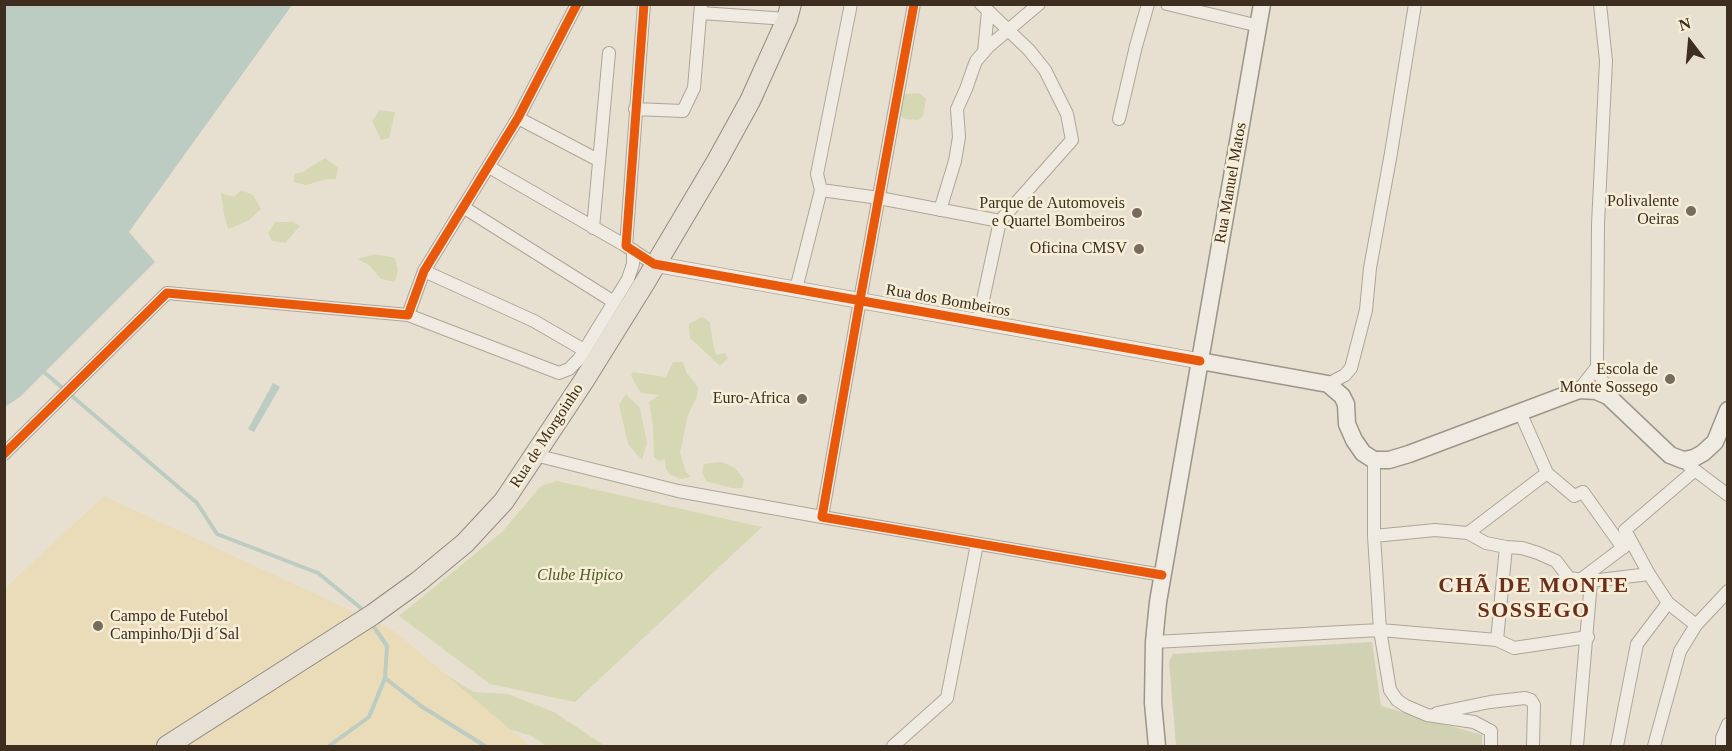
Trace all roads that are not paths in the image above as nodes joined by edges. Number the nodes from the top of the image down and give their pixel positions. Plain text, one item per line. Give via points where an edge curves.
1 (578, 4) edge
2 (644, 4) edge
3 (851, 4) edge
4 (914, 4) edge
5 (1039, 4) edge
6 (1148, 4) edge
7 (1167, 4) edge
8 (1262, 4) edge
9 (1415, 4) edge
10 (1600, 4) edge
11 (985, 8) edge
12 (701, 9) edge
13 (789, 12) edge
14 (1259, 26) junction
15 (1008, 30) junction
16 (984, 52) junction
17 (609, 53) dead end
18 (635, 109) junction
19 (518, 118) junction
20 (1119, 119) dead end
21 (598, 160) junction
22 (489, 167) junction
23 (821, 190) junction
24 (879, 198) junction
25 (463, 207) junction
26 (940, 210) junction
27 (1000, 220) junction
28 (593, 228) junction
29 (638, 253) junction
30 (424, 271) junction
31 (796, 289) junction
32 (860, 300) junction
33 (614, 302) junction
34 (408, 315) junction
35 (978, 322) junction
36 (584, 350) junction
37 (1200, 361) junction
38 (1597, 367) junction
39 (1328, 384) junction
40 (1579, 390) junction
41 (1608, 396) junction
42 (1520, 412) junction
43 (1726, 419) edge
44 (4, 454) edge
45 (535, 455) junction
46 (1374, 460) junction
47 (1689, 466) junction
48 (1547, 473) junction
49 (1728, 495) edge
50 (822, 517) junction
51 (1468, 533) junction
52 (1374, 536) junction
53 (977, 544) junction
54 (1628, 545) junction
55 (1506, 547) junction
56 (1649, 574) junction
57 (1162, 575) junction
58 (1586, 580) junction
59 (1728, 591) edge
60 (1668, 603) junction
61 (1696, 625) junction
62 (1380, 630) junction
63 (1588, 637) junction
64 (1497, 640) junction
65 (1154, 642) junction
66 (1427, 715) junction
67 (1728, 724) edge
68 (1721, 744) edge
69 (167, 747) edge
70 (893, 747) edge
71 (1157, 747) edge
72 (1491, 747) edge
73 (1533, 747) edge
74 (1577, 747) edge
75 (1617, 747) edge
76 (1654, 747) edge

1 - 19 street
2 - 18 street
3 - 23 street via 817,174
4 - 24 street
5 - 15 street
6 - 20 street
7 - 14 street
8 - 14 main road, Rua Manuel Matos
9 - 39 street via 1365,310 1351,368
10 - 38 street via 1605,60
11 - 15 street
11 - 16 street
12 - 13 street
12 - 18 street via 694,88 683,111
13 - 29 main road, Rua de Morgoinho via 750,101 668,243
14 - 37 main road, Rua Manuel Matos
15 - 16 street
15 - 27 street via 1045,70 1067,114 1072,140
16 - 26 street via 957,109 957,153
17 - 21 street
18 - 29 street
19 - 21 street
19 - 22 street
21 - 28 street
22 - 25 street
22 - 28 street
23 - 24 street
23 - 31 street
24 - 26 street
24 - 32 street
25 - 30 street
25 - 33 street
26 - 27 street
27 - 35 street
28 - 29 street
29 - 31 street, Rua dos Bombeiros
29 - 33 street
29 - 45 main road, Rua de Morgoinho via 644,284
30 - 34 street
30 - 36 street via 534,321
31 - 32 street, Rua dos Bombeiros
32 - 35 street, Rua dos Bombeiros
32 - 50 street
33 - 36 street
34 - 36 street via 559,373 569,369
34 - 44 street via 167,293
35 - 37 street, Rua dos Bombeiros
37 - 39 main road, Rua dos Bombeiros
37 - 57 main road, Rua Manuel Matos
38 - 40 street
38 - 41 street
39 - 46 main road via 1346,404 1347,424 1354,440
40 - 41 main road
40 - 42 main road
41 - 47 main road via 1670,454
42 - 46 main road via 1408,454
42 - 48 street
43 - 47 main road via 1715,442
45 - 50 street via 678,491
45 - 69 main road, Rua de Morgoinho via 504,501 473,535 419,581
46 - 52 street
47 - 49 street
47 - 54 street via 1625,530
48 - 51 street
48 - 54 street via 1574,496 1583,492
50 - 53 street
51 - 52 street via 1435,530
51 - 55 street via 1486,543
52 - 62 street
53 - 57 street
53 - 70 street via 947,698
54 - 56 street
54 - 58 street
55 - 58 street via 1522,548 1556,561 1569,578
55 - 64 street
56 - 58 street
56 - 60 street
57 - 65 main road, Rua Manuel Matos
58 - 63 street
59 - 61 street
60 - 61 street
60 - 75 street via 1637,644
61 - 76 street via 1680,651
62 - 64 street
62 - 65 street
62 - 66 street via 1390,690 1397,700
63 - 64 street via 1514,648
63 - 74 street
65 - 71 main road, Rua Manuel Matos
66 - 72 street via 1474,722 1491,731
66 - 73 street via 1525,698 1534,705
67 - 68 street

